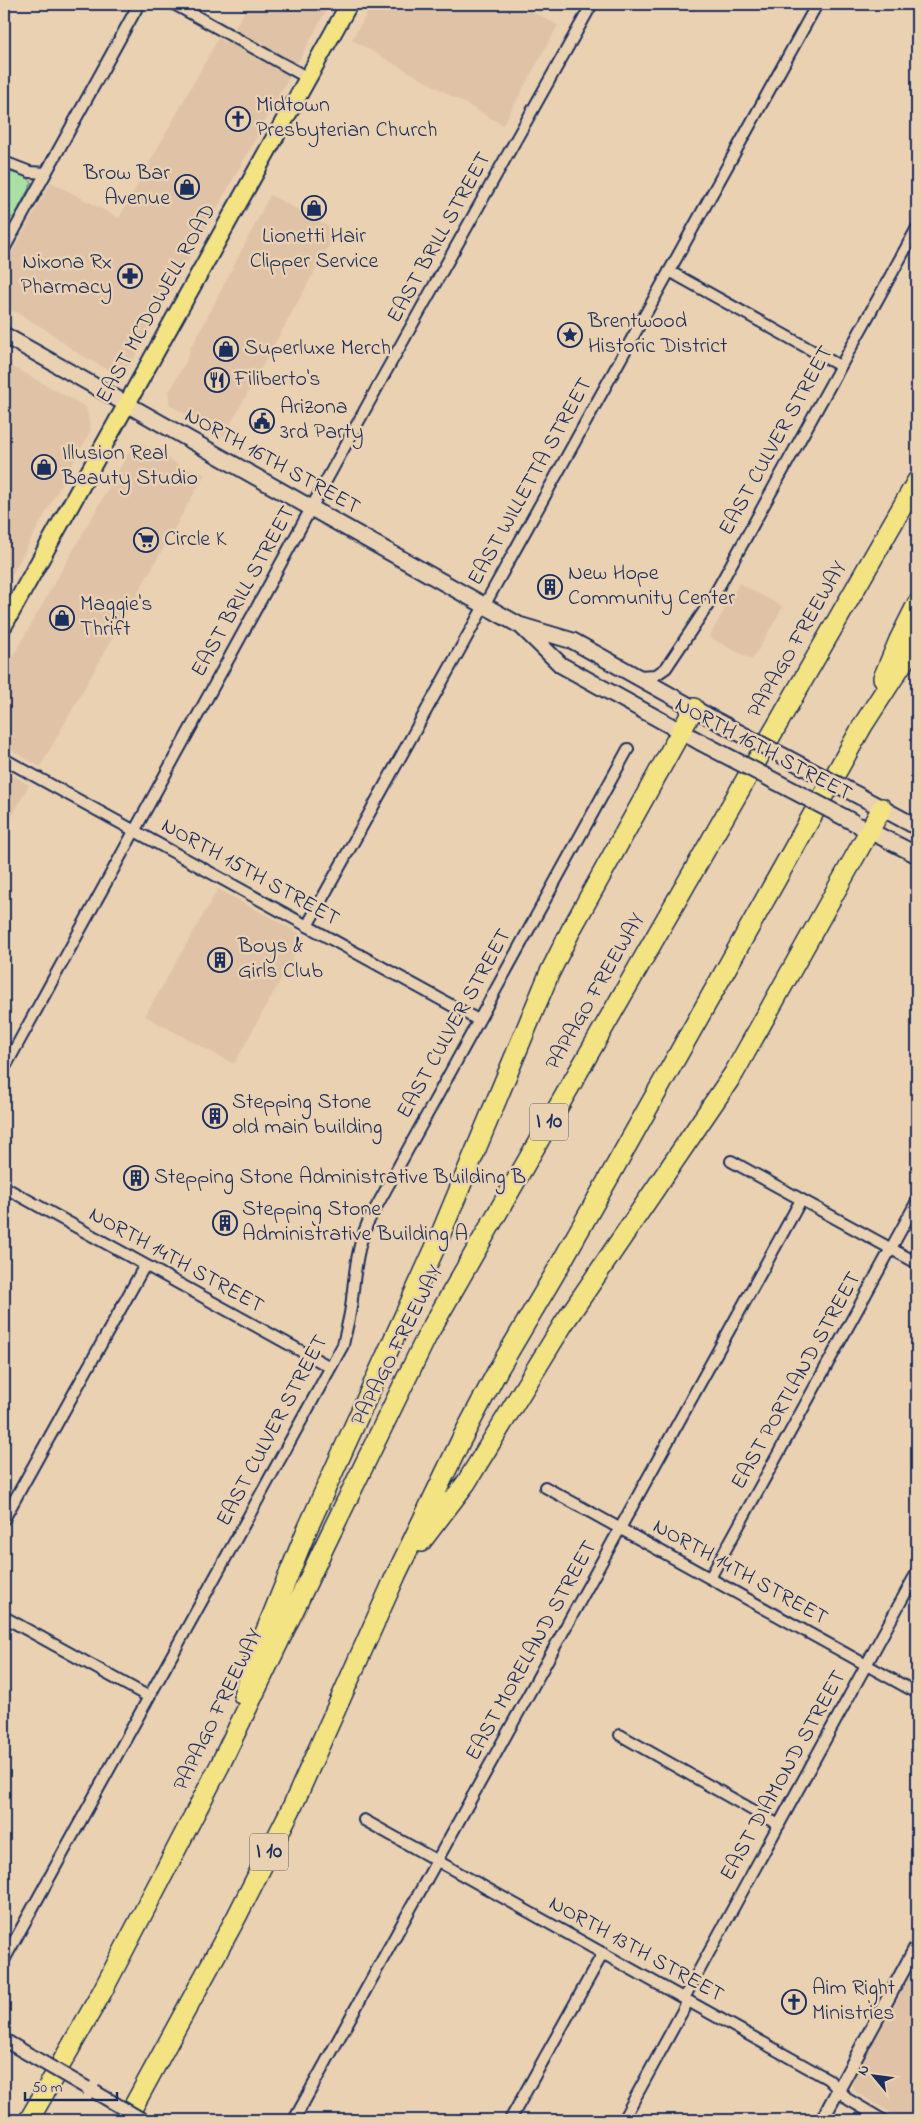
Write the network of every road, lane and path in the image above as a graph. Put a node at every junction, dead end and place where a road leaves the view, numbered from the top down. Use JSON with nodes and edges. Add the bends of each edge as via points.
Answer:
{"nodes":[{"id":1,"x":139,"y":4,"type":"edge"},
{"id":2,"x":174,"y":4,"type":"edge"},
{"id":3,"x":349,"y":4,"type":"edge"},
{"id":4,"x":592,"y":4,"type":"edge"},
{"id":5,"x":817,"y":4,"type":"edge"},
{"id":6,"x":308,"y":78,"type":"junction"},
{"id":7,"x":4,"y":162,"type":"edge"},
{"id":8,"x":46,"y":173,"type":"junction"},
{"id":9,"x":917,"y":228,"type":"edge"},
{"id":10,"x":4,"y":249,"type":"edge"},
{"id":11,"x":669,"y":271,"type":"junction"},
{"id":12,"x":4,"y":335,"type":"edge"},
{"id":13,"x":840,"y":366,"type":"junction"},
{"id":14,"x":126,"y":404,"type":"junction"},
{"id":15,"x":915,"y":487,"type":"edge"},
{"id":16,"x":311,"y":509,"type":"junction"},
{"id":17,"x":917,"y":604,"type":"edge"},
{"id":18,"x":484,"y":606,"type":"junction"},
{"id":19,"x":4,"y":625,"type":"edge"},
{"id":20,"x":520,"y":625,"type":"junction"},
{"id":21,"x":917,"y":640,"type":"edge"},
{"id":22,"x":636,"y":676,"type":"junction"},
{"id":23,"x":694,"y":708,"type":"junction"},
{"id":24,"x":863,"y":725,"type":"junction"},
{"id":25,"x":680,"y":731,"type":"junction"},
{"id":26,"x":628,"y":749,"type":"dead end"},
{"id":27,"x":4,"y":759,"type":"edge"},
{"id":28,"x":882,"y":808,"type":"junction"},
{"id":29,"x":862,"y":827,"type":"junction"},
{"id":30,"x":917,"y":827,"type":"edge"},
{"id":31,"x":134,"y":831,"type":"junction"},
{"id":32,"x":917,"y":855,"type":"edge"},
{"id":33,"x":307,"y":926,"type":"junction"},
{"id":34,"x":478,"y":1020,"type":"junction"},
{"id":35,"x":4,"y":1069,"type":"edge"},
{"id":36,"x":731,"y":1161,"type":"dead end"},
{"id":37,"x":4,"y":1187,"type":"edge"},
{"id":38,"x":801,"y":1200,"type":"junction"},
{"id":39,"x":917,"y":1201,"type":"edge"},
{"id":40,"x":892,"y":1249,"type":"junction"},
{"id":41,"x":917,"y":1263,"type":"edge"},
{"id":42,"x":145,"y":1265,"type":"junction"},
{"id":43,"x":330,"y":1367,"type":"junction"},
{"id":44,"x":545,"y":1487,"type":"dead end"},
{"id":45,"x":4,"y":1519,"type":"edge"},
{"id":46,"x":621,"y":1529,"type":"junction"},
{"id":47,"x":917,"y":1572,"type":"edge"},
{"id":48,"x":396,"y":1575,"type":"junction"},
{"id":49,"x":710,"y":1578,"type":"junction"},
{"id":50,"x":4,"y":1617,"type":"edge"},
{"id":51,"x":867,"y":1664,"type":"junction"},
{"id":52,"x":917,"y":1693,"type":"edge"},
{"id":53,"x":149,"y":1697,"type":"junction"},
{"id":54,"x":620,"y":1736,"type":"dead end"},
{"id":55,"x":220,"y":1765,"type":"junction"},
{"id":56,"x":364,"y":1820,"type":"dead end"},
{"id":57,"x":779,"y":1825,"type":"junction"},
{"id":58,"x":438,"y":1861,"type":"junction"},
{"id":59,"x":917,"y":1945,"type":"edge"},
{"id":60,"x":603,"y":1953,"type":"junction"},
{"id":61,"x":4,"y":1960,"type":"edge"},
{"id":62,"x":686,"y":2000,"type":"junction"},
{"id":63,"x":4,"y":2040,"type":"edge"},
{"id":64,"x":839,"y":2089,"type":"junction"},
{"id":65,"x":29,"y":2120,"type":"edge"},
{"id":66,"x":126,"y":2120,"type":"edge"},
{"id":67,"x":143,"y":2120,"type":"edge"},
{"id":68,"x":294,"y":2120,"type":"edge"},
{"id":69,"x":510,"y":2120,"type":"edge"},
{"id":70,"x":623,"y":2120,"type":"edge"},
{"id":71,"x":822,"y":2120,"type":"edge"},
{"id":72,"x":883,"y":2120,"type":"edge"}],
"edges":[{"from":1,"to":8,"type":"street"},
{"from":2,"to":6,"type":"street"},
{"from":3,"to":6,"type":"main road","name":"EAST MCDOWELL ROAD"},
{"from":4,"to":16,"type":"street","name":"EAST BRILL STREET"},
{"from":5,"to":11,"type":"street","name":"EAST WILLETTA STREET"},
{"from":6,"to":14,"type":"main road","name":"EAST MCDOWELL ROAD"},
{"from":7,"to":8,"type":"street","via":[[30,172]]},
{"from":8,"to":10,"type":"street"},
{"from":9,"to":13,"type":"street","name":"EAST CULVER STREET"},
{"from":11,"to":13,"type":"street"},
{"from":11,"to":18,"type":"street","name":"EAST WILLETTA STREET"},
{"from":12,"to":14,"type":"main road","name":"NORTH 16TH STREET"},
{"from":13,"to":22,"type":"street","name":"EAST CULVER STREET","via":[[712,599],[671,661],[656,674]]},
{"from":14,"to":16,"type":"main road","name":"NORTH 16TH STREET"},
{"from":14,"to":19,"type":"main road","name":"EAST MCDOWELL ROAD"},
{"from":15,"to":55,"type":"highway","name":"PAPAGO FREEWAY","number":"I 10","via":[[428,1334]]},
{"from":16,"to":18,"type":"main road","name":"NORTH 16TH STREET"},
{"from":16,"to":31,"type":"street","name":"EAST BRILL STREET"},
{"from":17,"to":24,"type":"highway"},
{"from":18,"to":20,"type":"main road","name":"NORTH 16TH STREET"},
{"from":18,"to":33,"type":"street","name":"EAST WILLETTA STREET"},
{"from":20,"to":22,"type":"main road","name":"NORTH 16TH STREET","via":[[574,641]]},
{"from":20,"to":25,"type":"main road","name":"NORTH 16TH STREET","via":[[561,665]]},
{"from":21,"to":24,"type":"highway","number":"I 10"},
{"from":22,"to":23,"type":"main road","name":"NORTH 16TH STREET"},
{"from":23,"to":25,"type":"highway"},
{"from":23,"to":28,"type":"main road","name":"NORTH 16TH STREET","bridge":true},
{"from":24,"to":48,"type":"highway","number":"I 10","via":[[498,1370]]},
{"from":25,"to":29,"type":"main road","name":"NORTH 16TH STREET","bridge":true},
{"from":25,"to":55,"type":"highway","via":[[572,928],[539,998],[434,1250],[306,1532],[258,1650]]},
{"from":26,"to":34,"type":"street","name":"EAST CULVER STREET"},
{"from":27,"to":31,"type":"street","name":"NORTH 15TH STREET"},
{"from":28,"to":29,"type":"highway"},
{"from":28,"to":30,"type":"main road","name":"NORTH 16TH STREET"},
{"from":29,"to":32,"type":"main road","name":"NORTH 16TH STREET"},
{"from":29,"to":48,"type":"highway","via":[[752,1042],[715,1103],[564,1323],[466,1483]]},
{"from":31,"to":33,"type":"street","name":"NORTH 15TH STREET"},
{"from":31,"to":35,"type":"street","name":"EAST BRILL STREET"},
{"from":33,"to":34,"type":"street","name":"NORTH 15TH STREET"},
{"from":34,"to":43,"type":"street","name":"EAST CULVER STREET","via":[[364,1230],[355,1265],[343,1345]]},
{"from":36,"to":38,"type":"street"},
{"from":37,"to":42,"type":"street","name":"NORTH 14TH STREET"},
{"from":38,"to":40,"type":"street"},
{"from":38,"to":46,"type":"street","name":"EAST MORELAND STREET"},
{"from":39,"to":40,"type":"street","name":"EAST PORTLAND STREET"},
{"from":40,"to":41,"type":"street"},
{"from":40,"to":49,"type":"street","name":"EAST PORTLAND STREET"},
{"from":42,"to":43,"type":"street","name":"NORTH 14TH STREET"},
{"from":42,"to":45,"type":"street"},
{"from":43,"to":53,"type":"street","name":"EAST CULVER STREET"},
{"from":44,"to":46,"type":"street","name":"NORTH 14TH STREET"},
{"from":46,"to":49,"type":"street","name":"NORTH 14TH STREET"},
{"from":46,"to":58,"type":"street","name":"EAST MORELAND STREET"},
{"from":47,"to":51,"type":"street","name":"EAST DIAMOND STREET"},
{"from":48,"to":66,"type":"highway","number":"I 10","via":[[293,1805]]},
{"from":49,"to":51,"type":"street","name":"NORTH 14TH STREET"},
{"from":50,"to":53,"type":"street"},
{"from":51,"to":52,"type":"street","name":"NORTH 14TH STREET"},
{"from":51,"to":57,"type":"street","name":"EAST DIAMOND STREET"},
{"from":53,"to":61,"type":"street","name":"EAST CULVER STREET"},
{"from":54,"to":57,"type":"street"},
{"from":55,"to":65,"type":"highway","name":"PAPAGO FREEWAY","number":"I 10","via":[[102,1992]]},
{"from":56,"to":58,"type":"street","name":"NORTH 13TH STREET"},
{"from":57,"to":62,"type":"street","name":"EAST DIAMOND STREET"},
{"from":58,"to":60,"type":"street","name":"NORTH 13TH STREET"},
{"from":58,"to":68,"type":"street","name":"EAST MORELAND STREET"},
{"from":59,"to":64,"type":"street"},
{"from":60,"to":62,"type":"street","name":"NORTH 13TH STREET"},
{"from":60,"to":69,"type":"street"},
{"from":62,"to":64,"type":"street","name":"NORTH 13TH STREET","via":[[828,2079]]},
{"from":62,"to":70,"type":"street","name":"EAST DIAMOND STREET"},
{"from":63,"to":67,"type":"street","bridge":true},
{"from":64,"to":71,"type":"street"},
{"from":64,"to":72,"type":"street","name":"NORTH 13TH STREET","via":[[848,2100]]}]}
